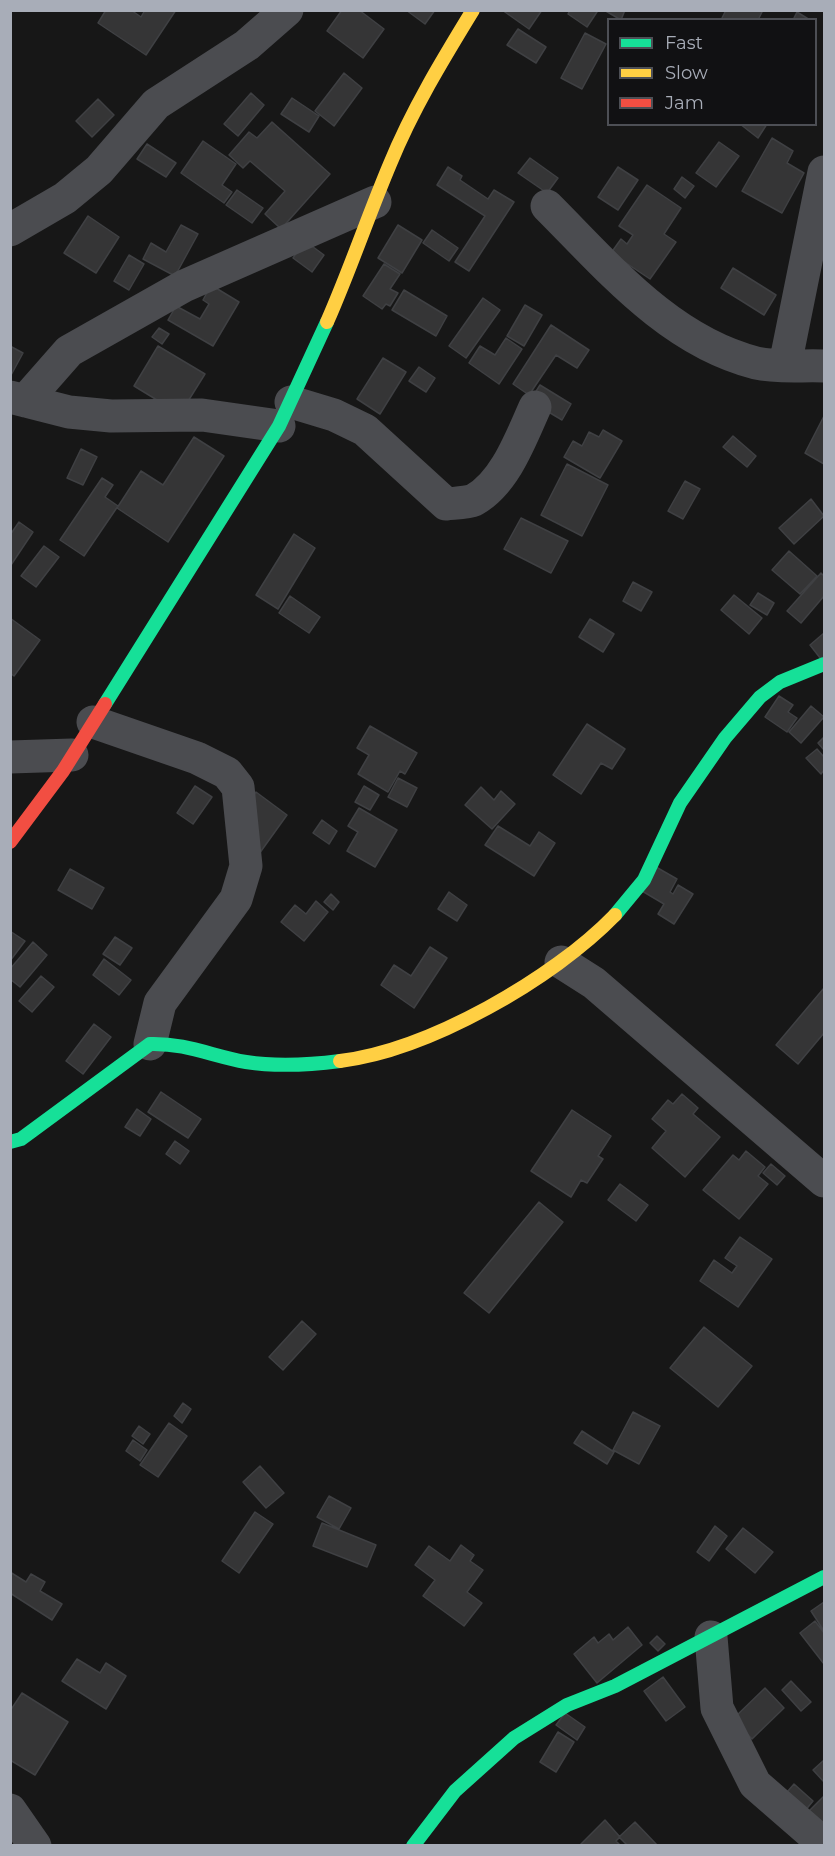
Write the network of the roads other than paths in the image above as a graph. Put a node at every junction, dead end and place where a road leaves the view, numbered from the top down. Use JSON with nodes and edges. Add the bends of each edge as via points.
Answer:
{"nodes":[{"id":1,"x":287,"y":10,"type":"edge"},
{"id":2,"x":473,"y":10,"type":"edge"},
{"id":3,"x":825,"y":172,"type":"edge"},
{"id":4,"x":375,"y":202,"type":"junction"},
{"id":5,"x":548,"y":206,"type":"dead end"},
{"id":6,"x":10,"y":230,"type":"edge"},
{"id":7,"x":784,"y":364,"type":"junction"},
{"id":8,"x":825,"y":366,"type":"edge"},
{"id":9,"x":18,"y":399,"type":"edge"},
{"id":10,"x":535,"y":407,"type":"dead end"},
{"id":11,"x":285,"y":414,"type":"junction"},
{"id":12,"x":825,"y":664,"type":"edge"},
{"id":13,"x":93,"y":722,"type":"junction"},
{"id":14,"x":72,"y":755,"type":"junction"},
{"id":15,"x":10,"y":757,"type":"edge"},
{"id":16,"x":10,"y":842,"type":"edge"},
{"id":17,"x":561,"y":962,"type":"junction"},
{"id":18,"x":150,"y":1044,"type":"junction"},
{"id":19,"x":10,"y":1142,"type":"edge"},
{"id":20,"x":825,"y":1181,"type":"edge"},
{"id":21,"x":825,"y":1578,"type":"edge"},
{"id":22,"x":711,"y":1636,"type":"junction"},
{"id":23,"x":10,"y":1810,"type":"edge"},
{"id":24,"x":825,"y":1844,"type":"edge"},
{"id":25,"x":35,"y":1845,"type":"edge"},
{"id":26,"x":413,"y":1845,"type":"edge"}],
"edges":[{"from":1,"to":6,"type":"street","via":[[247,45],[156,104],[99,170],[66,198]]},
{"from":2,"to":4,"type":"street","via":[[438,67]]},
{"from":3,"to":7,"type":"street"},
{"from":4,"to":9,"type":"street","via":[[184,286],[69,351]]},
{"from":4,"to":11,"type":"street","via":[[347,277]]},
{"from":5,"to":7,"type":"street","via":[[595,258],[669,321],[710,346],[758,364]]},
{"from":7,"to":8,"type":"street"},
{"from":9,"to":11,"type":"street","via":[[69,412],[111,416]]},
{"from":10,"to":11,"type":"street","via":[[517,446],[491,487],[472,501],[446,504],[365,430],[334,415]]},
{"from":11,"to":13,"type":"street"},
{"from":12,"to":17,"type":"street","via":[[780,682],[760,697],[725,738],[680,803],[644,880],[613,917]]},
{"from":13,"to":14,"type":"street"},
{"from":13,"to":18,"type":"street","via":[[197,758],[227,773],[238,788],[246,866],[236,900],[160,1003]]},
{"from":14,"to":15,"type":"street"},
{"from":14,"to":16,"type":"street"},
{"from":17,"to":18,"type":"street","via":[[486,1008],[417,1040],[364,1058],[301,1066],[247,1062],[175,1043]]},
{"from":17,"to":20,"type":"street","via":[[594,983]]},
{"from":18,"to":19,"type":"street","via":[[80,1098],[21,1139]]},
{"from":21,"to":22,"type":"street"},
{"from":22,"to":24,"type":"street","via":[[717,1708],[755,1784]]},
{"from":22,"to":26,"type":"street","via":[[615,1686],[567,1705],[514,1738],[455,1791]]},
{"from":23,"to":25,"type":"street"}]}
